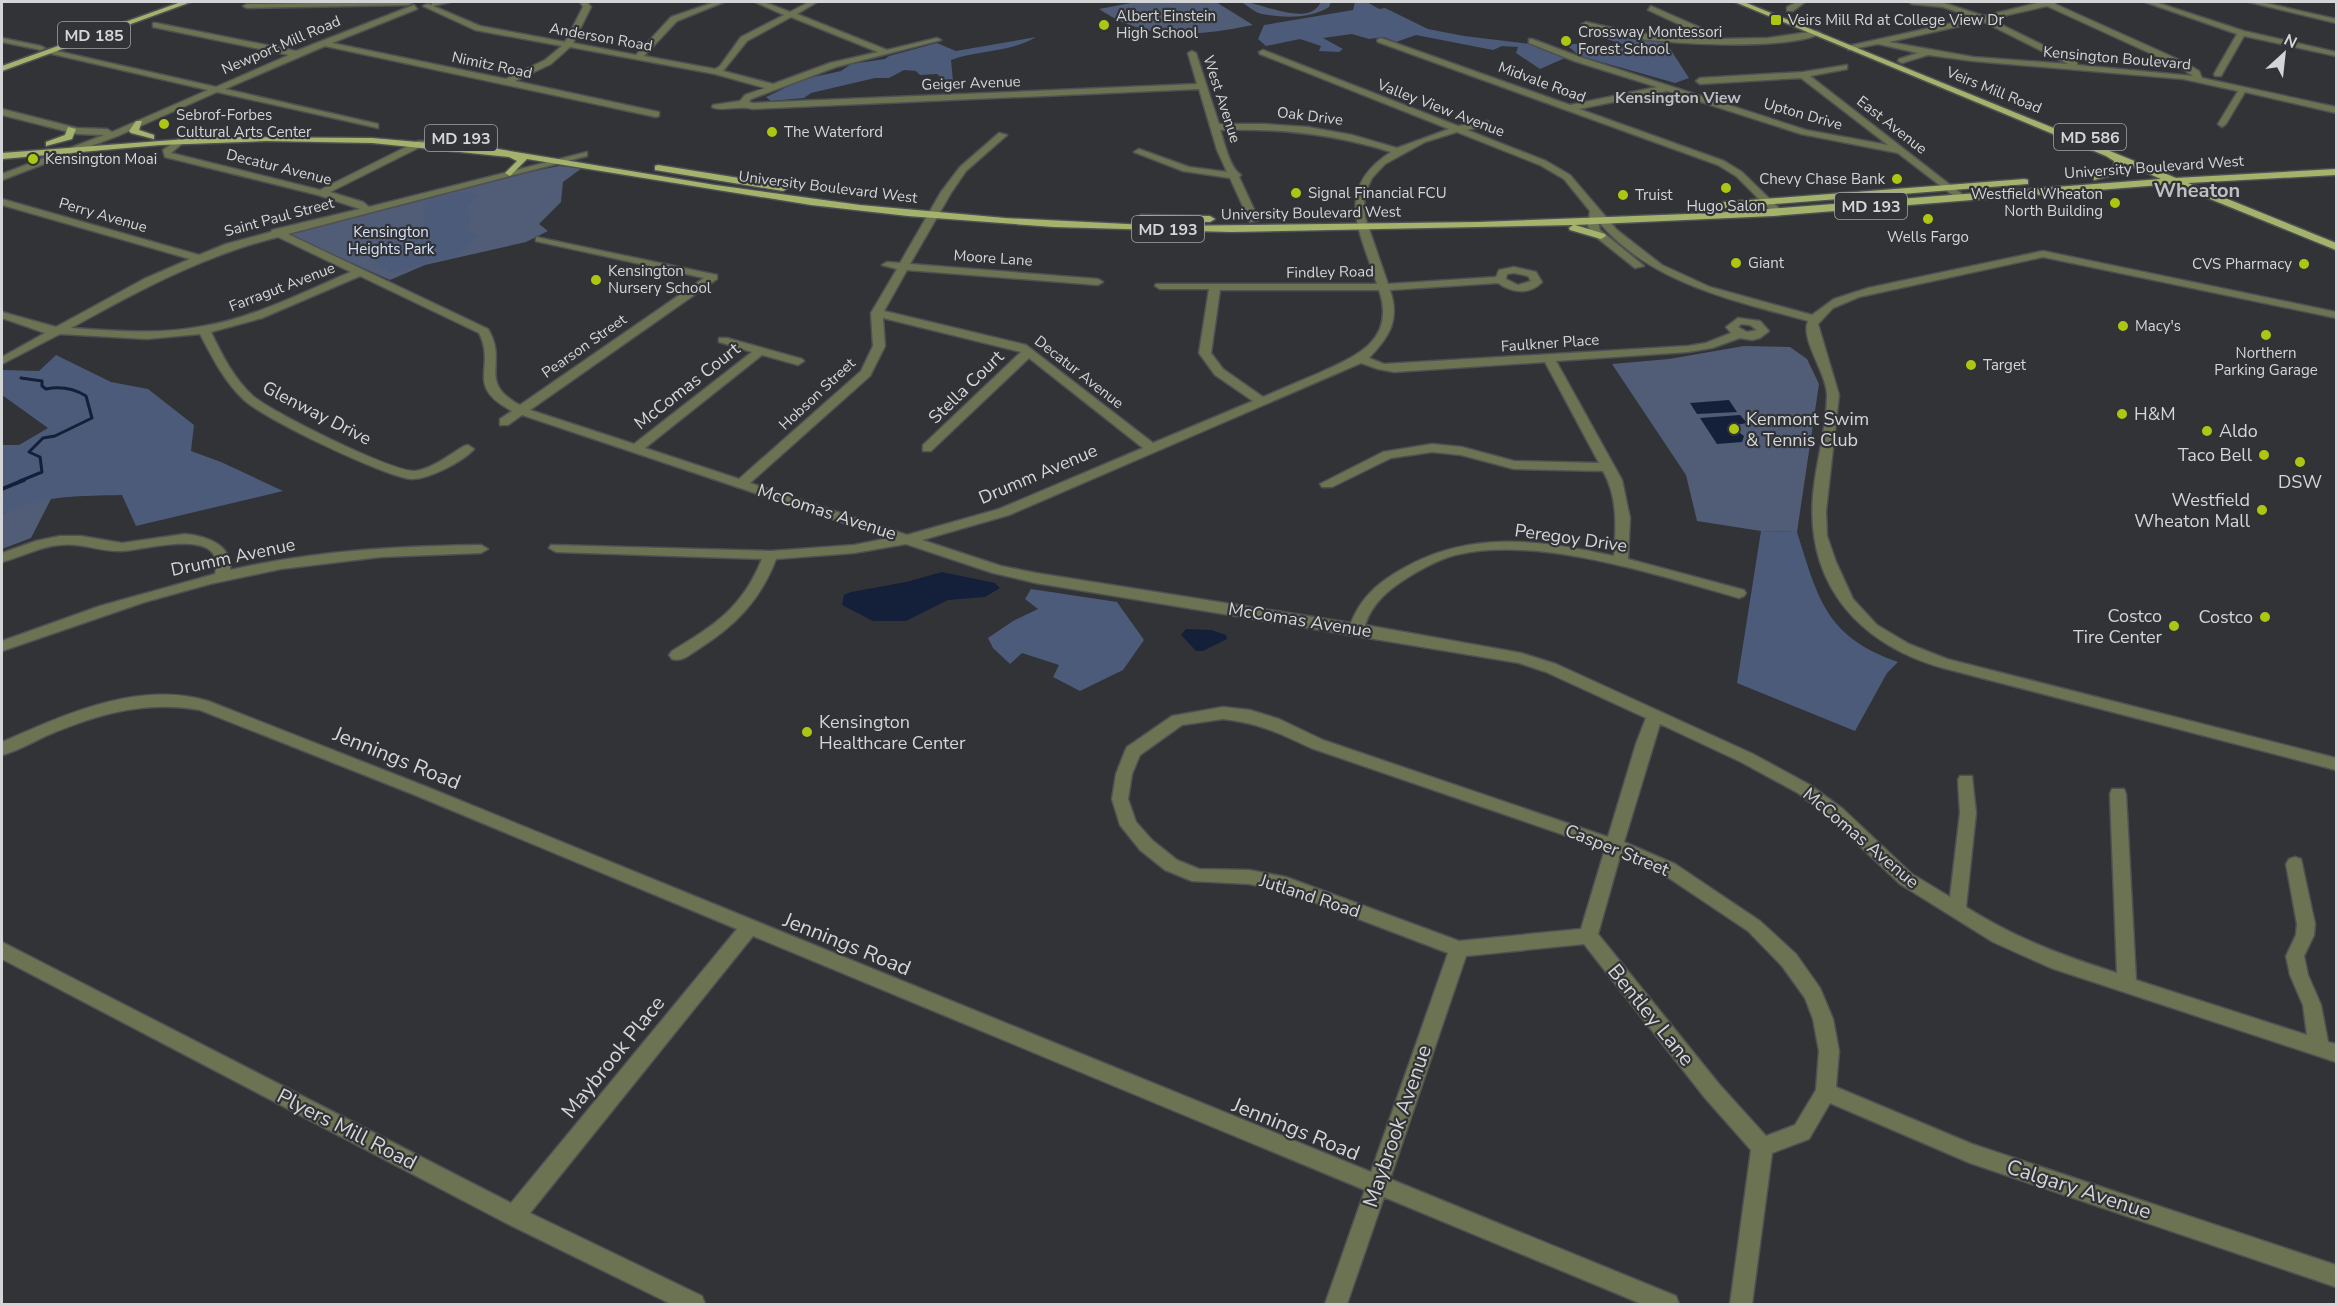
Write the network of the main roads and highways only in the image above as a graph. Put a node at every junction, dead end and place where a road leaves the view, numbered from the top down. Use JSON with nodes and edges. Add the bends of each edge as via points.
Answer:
{"nodes":[{"id":1,"x":170,"y":2,"type":"edge"},
{"id":2,"x":187,"y":2,"type":"edge"},
{"id":3,"x":1739,"y":2,"type":"edge"},
{"id":4,"x":1757,"y":2,"type":"edge"},
{"id":5,"x":1790,"y":9,"type":"road end"},
{"id":6,"x":1810,"y":23,"type":"junction"},
{"id":7,"x":2,"y":62,"type":"edge"},
{"id":8,"x":2,"y":69,"type":"edge"},
{"id":9,"x":139,"y":123,"type":"road end"},
{"id":10,"x":71,"y":129,"type":"road end"},
{"id":11,"x":151,"y":136,"type":"junction"},
{"id":12,"x":49,"y":144,"type":"junction"},
{"id":13,"x":2,"y":149,"type":"edge"},
{"id":14,"x":2104,"y":151,"type":"junction"},
{"id":15,"x":505,"y":152,"type":"junction"},
{"id":16,"x":2,"y":156,"type":"edge"},
{"id":17,"x":2337,"y":163,"type":"edge"},
{"id":18,"x":2156,"y":172,"type":"junction"},
{"id":19,"x":2337,"y":172,"type":"edge"},
{"id":20,"x":510,"y":173,"type":"road end"},
{"id":21,"x":2175,"y":176,"type":"junction"},
{"id":22,"x":2097,"y":178,"type":"junction"},
{"id":23,"x":2194,"y":179,"type":"junction"},
{"id":24,"x":937,"y":209,"type":"junction"},
{"id":25,"x":1597,"y":218,"type":"junction"},
{"id":26,"x":1633,"y":220,"type":"junction"},
{"id":27,"x":1363,"y":222,"type":"junction"},
{"id":28,"x":1466,"y":226,"type":"junction"},
{"id":29,"x":1614,"y":232,"type":"road end"},
{"id":30,"x":1601,"y":236,"type":"road end"},
{"id":31,"x":2335,"y":243,"type":"edge"}],
"edges":[{"from":1,"to":7,"type":"main road","number":"MD 185"},
{"from":2,"to":8,"type":"main road","number":"MD 185"},
{"from":3,"to":14,"type":"main road","name":"Veirs Mill Road","number":"MD 586"},
{"from":4,"to":6,"type":"main road","name":"Veirs Mill Road","number":"MD 586"},
{"from":5,"to":6,"type":"main road"},
{"from":6,"to":21,"type":"main road","name":"Veirs Mill Road","number":"MD 586"},
{"from":9,"to":11,"type":"main road","via":[[134,131]]},
{"from":10,"to":12,"type":"main road","via":[[69,137]]},
{"from":11,"to":12,"type":"main road","name":"University Boulevard West","number":"MD 193"},
{"from":11,"to":24,"type":"main road","name":"University Boulevard West","number":"MD 193","via":[[284,131],[433,135],[584,154]]},
{"from":12,"to":13,"type":"main road","name":"University Boulevard West","number":"MD 193"},
{"from":14,"to":18,"type":"main road","name":"Veirs Mill Road","number":"MD 586"},
{"from":14,"to":22,"type":"main road","via":[[2118,160],[2120,166],[2118,171]]},
{"from":15,"to":16,"type":"main road","name":"University Boulevard West","number":"MD 193","via":[[421,143],[317,139],[179,142]]},
{"from":15,"to":20,"type":"main road","via":[[523,160]]},
{"from":15,"to":24,"type":"main road","name":"University Boulevard West","number":"MD 193","via":[[753,194]]},
{"from":17,"to":21,"type":"main road","name":"University Boulevard West","number":"MD 193"},
{"from":18,"to":21,"type":"main road","name":"Veirs Mill Road","number":"MD 586"},
{"from":18,"to":22,"type":"main road","name":"University Boulevard West","number":"MD 193"},
{"from":19,"to":23,"type":"main road","name":"University Boulevard West","number":"MD 193"},
{"from":21,"to":23,"type":"main road","name":"University Boulevard West","number":"MD 193"},
{"from":21,"to":26,"type":"main road","name":"University Boulevard West","number":"MD 193","via":[[1779,213]]},
{"from":21,"to":31,"type":"main road","name":"Veirs Mill Road","number":"MD 586"},
{"from":22,"to":25,"type":"main road","name":"University Boulevard West","number":"MD 193"},
{"from":23,"to":31,"type":"main road","name":"Veirs Mill Road","number":"MD 586"},
{"from":24,"to":27,"type":"main road","name":"University Boulevard West","number":"MD 193"},
{"from":24,"to":27,"type":"main road","name":"University Boulevard West","number":"MD 193","via":[[1139,228]]},
{"from":25,"to":26,"type":"main road","name":"University Boulevard West","number":"MD 193"},
{"from":25,"to":27,"type":"main road","name":"University Boulevard West","number":"MD 193"},
{"from":25,"to":28,"type":"main road","name":"University Boulevard West","number":"MD 193"},
{"from":26,"to":29,"type":"main road"},
{"from":27,"to":28,"type":"main road","name":"University Boulevard West","number":"MD 193"},
{"from":28,"to":30,"type":"main road","via":[[1504,231],[1572,228]]}]}
